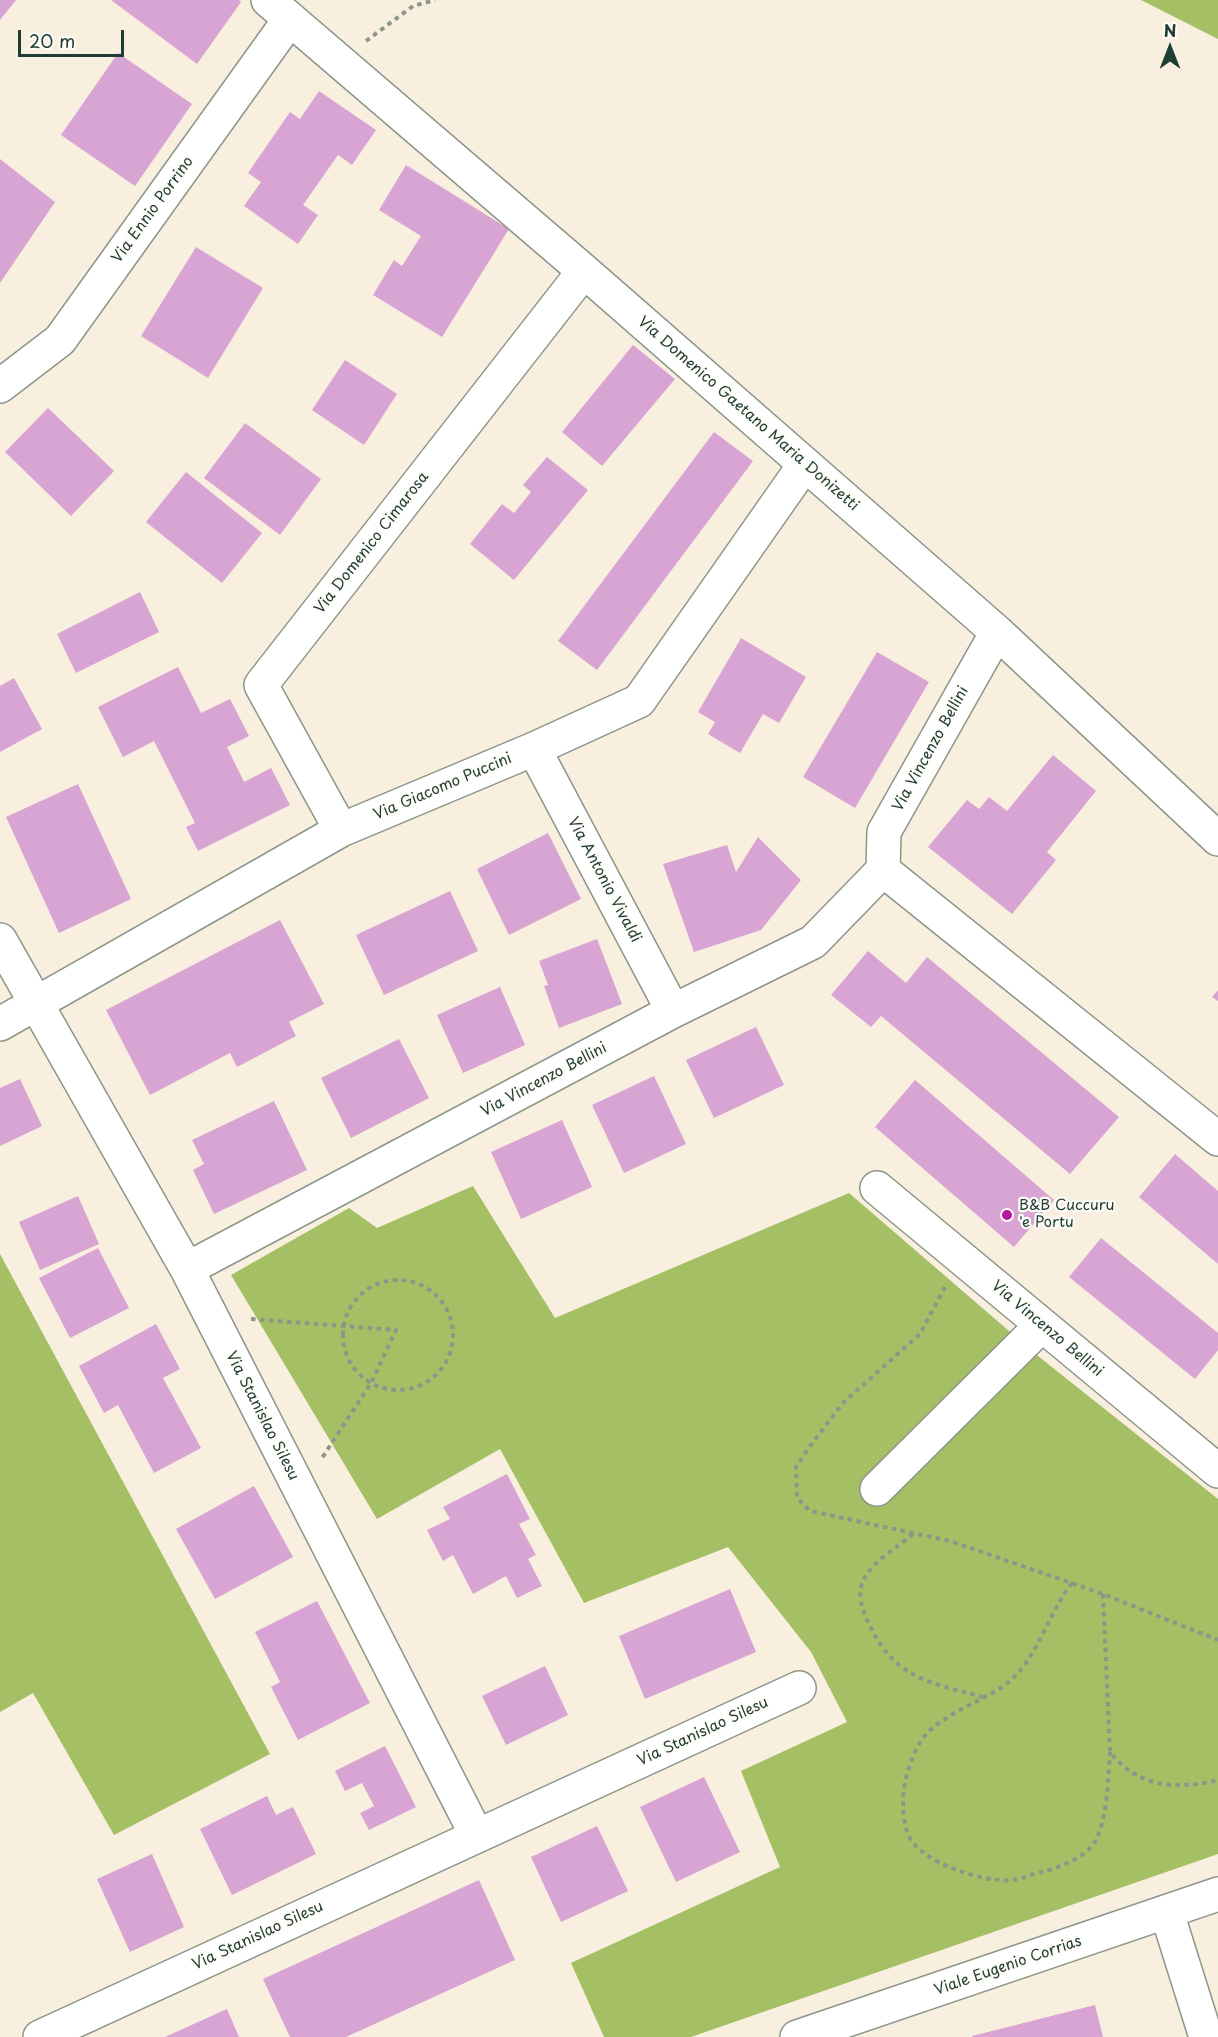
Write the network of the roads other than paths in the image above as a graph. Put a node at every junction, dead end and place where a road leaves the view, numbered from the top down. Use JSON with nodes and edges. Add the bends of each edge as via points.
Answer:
{"nodes":[{"id":1,"x":279,"y":9,"type":"edge"},
{"id":2,"x":584,"y":271,"type":"junction"},
{"id":3,"x":0,"y":386,"type":"edge"},
{"id":4,"x":805,"y":464,"type":"junction"},
{"id":5,"x":997,"y":632,"type":"junction"},
{"id":6,"x":534,"y":749,"type":"junction"},
{"id":7,"x":340,"y":830,"type":"junction"},
{"id":8,"x":1218,"y":839,"type":"edge"},
{"id":9,"x":883,"y":870,"type":"junction"},
{"id":10,"x":0,"y":939,"type":"edge"},
{"id":11,"x":36,"y":1003,"type":"junction"},
{"id":12,"x":673,"y":1011,"type":"junction"},
{"id":13,"x":0,"y":1024,"type":"edge"},
{"id":14,"x":1218,"y":1139,"type":"edge"},
{"id":15,"x":876,"y":1188,"type":"dead end"},
{"id":16,"x":187,"y":1269,"type":"junction"},
{"id":17,"x":1042,"y":1325,"type":"junction"},
{"id":18,"x":1218,"y":1471,"type":"edge"},
{"id":19,"x":876,"y":1489,"type":"dead end"},
{"id":20,"x":799,"y":1688,"type":"dead end"},
{"id":21,"x":477,"y":1836,"type":"junction"},
{"id":22,"x":1218,"y":1894,"type":"edge"},
{"id":23,"x":1167,"y":1912,"type":"junction"},
{"id":24,"x":40,"y":2037,"type":"edge"},
{"id":25,"x":797,"y":2037,"type":"edge"},
{"id":26,"x":1206,"y":2037,"type":"edge"}],
"edges":[{"from":1,"to":2,"type":"street","name":"Via Domenico Gaetano Maria Donizetti"},
{"from":1,"to":3,"type":"street","name":"Via Ennio Porrino","via":[[60,340]]},
{"from":2,"to":4,"type":"street","name":"Via Domenico Gaetano Maria Donizetti"},
{"from":2,"to":7,"type":"street","name":"Via Domenico Cimarosa","via":[[261,685]]},
{"from":4,"to":5,"type":"street","name":"Via Domenico Gaetano Maria Donizetti"},
{"from":4,"to":6,"type":"street","name":"Via Giacomo Puccini","via":[[639,701]]},
{"from":5,"to":8,"type":"street","name":"Via Domenico Gaetano Maria Donizetti"},
{"from":5,"to":9,"type":"street","name":"Via Vincenzo Bellini","via":[[884,832]]},
{"from":6,"to":7,"type":"street","name":"Via Giacomo Puccini"},
{"from":6,"to":12,"type":"street","name":"Via Antonio Vivaldi"},
{"from":7,"to":11,"type":"street","name":"Via Giacomo Puccini"},
{"from":9,"to":12,"type":"street","name":"Via Vincenzo Bellini","via":[[813,942]]},
{"from":9,"to":14,"type":"street"},
{"from":10,"to":11,"type":"street","name":"Via Stanislao Silesu"},
{"from":11,"to":13,"type":"street","name":"Via Giacomo Puccini"},
{"from":11,"to":16,"type":"street","name":"Via Stanislao Silesu"},
{"from":12,"to":16,"type":"street","name":"Via Vincenzo Bellini"},
{"from":15,"to":17,"type":"street","name":"Via Vincenzo Bellini"},
{"from":16,"to":21,"type":"street","name":"Via Stanislao Silesu"},
{"from":17,"to":18,"type":"street","name":"Via Vincenzo Bellini"},
{"from":17,"to":19,"type":"street"},
{"from":20,"to":21,"type":"street","name":"Via Stanislao Silesu"},
{"from":21,"to":24,"type":"street","name":"Via Stanislao Silesu"},
{"from":22,"to":23,"type":"street","name":"Viale Eugenio Corrias"},
{"from":23,"to":25,"type":"street","name":"Viale Eugenio Corrias"},
{"from":23,"to":26,"type":"street"}]}
